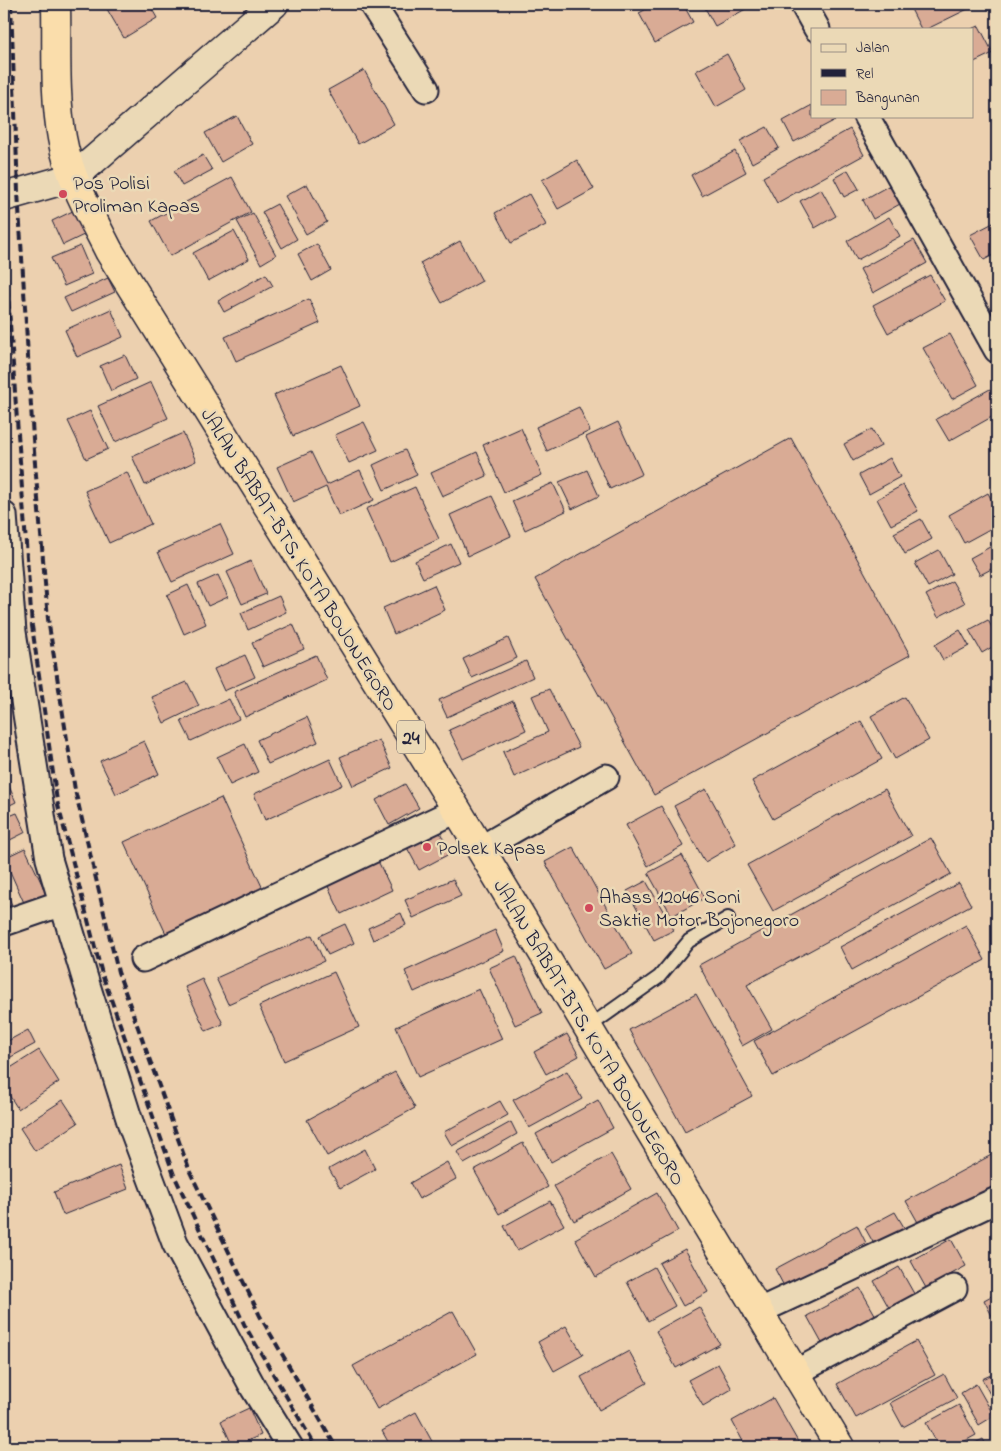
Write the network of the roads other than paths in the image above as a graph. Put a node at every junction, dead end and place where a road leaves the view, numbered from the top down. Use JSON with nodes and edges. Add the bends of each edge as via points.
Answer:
{"nodes":[{"id":1,"x":56,"y":4,"type":"edge"},
{"id":2,"x":274,"y":4,"type":"edge"},
{"id":3,"x":372,"y":4,"type":"edge"},
{"id":4,"x":803,"y":4,"type":"edge"},
{"id":5,"x":816,"y":28,"type":"edge"},
{"id":6,"x":426,"y":89,"type":"dead end"},
{"id":7,"x":867,"y":118,"type":"edge"},
{"id":8,"x":74,"y":177,"type":"junction"},
{"id":9,"x":4,"y":197,"type":"edge"},
{"id":10,"x":997,"y":350,"type":"edge"},
{"id":11,"x":4,"y":527,"type":"edge"},
{"id":12,"x":8,"y":634,"type":"edge"},
{"id":13,"x":606,"y":777,"type":"dead end"},
{"id":14,"x":457,"y":810,"type":"junction"},
{"id":15,"x":480,"y":849,"type":"junction"},
{"id":16,"x":62,"y":903,"type":"junction"},
{"id":17,"x":728,"y":918,"type":"dead end"},
{"id":18,"x":4,"y":923,"type":"edge"},
{"id":19,"x":143,"y":959,"type":"dead end"},
{"id":20,"x":586,"y":1028,"type":"junction"},
{"id":21,"x":997,"y":1200,"type":"edge"},
{"id":22,"x":954,"y":1288,"type":"dead end"},
{"id":23,"x":757,"y":1312,"type":"junction"},
{"id":24,"x":796,"y":1373,"type":"junction"},
{"id":25,"x":290,"y":1447,"type":"edge"},
{"id":26,"x":840,"y":1447,"type":"edge"}],
"edges":[{"from":1,"to":8,"type":"highway","name":"JALAN BABAT-BTS. KOTA BOJONEGORO","number":"24","via":[[62,138]]},
{"from":2,"to":8,"type":"main road"},
{"from":3,"to":6,"type":"street"},
{"from":4,"to":5,"type":"street"},
{"from":7,"to":10,"type":"street"},
{"from":8,"to":9,"type":"main road"},
{"from":8,"to":14,"type":"highway","name":"JALAN BABAT-BTS. KOTA BOJONEGORO","number":"24","via":[[109,251]]},
{"from":11,"to":12,"type":"street"},
{"from":12,"to":16,"type":"street","via":[[49,859]]},
{"from":13,"to":15,"type":"street"},
{"from":14,"to":15,"type":"highway","name":"JALAN BABAT-BTS. KOTA BOJONEGORO","number":"24"},
{"from":14,"to":19,"type":"street"},
{"from":15,"to":20,"type":"highway","name":"JALAN BABAT-BTS. KOTA BOJONEGORO","number":"24"},
{"from":16,"to":18,"type":"street"},
{"from":16,"to":25,"type":"street","via":[[132,1128],[176,1243],[254,1389]]},
{"from":17,"to":20,"type":"lane","via":[[688,942],[659,977]]},
{"from":20,"to":23,"type":"highway","name":"JALAN BABAT-BTS. KOTA BOJONEGORO","number":"24"},
{"from":21,"to":23,"type":"street"},
{"from":22,"to":24,"type":"street"},
{"from":23,"to":24,"type":"highway","name":"JALAN BABAT-BTS. KOTA BOJONEGORO","number":"24"},
{"from":24,"to":26,"type":"highway","name":"JALAN BABAT-BTS. KOTA BOJONEGORO","number":"24"}]}
